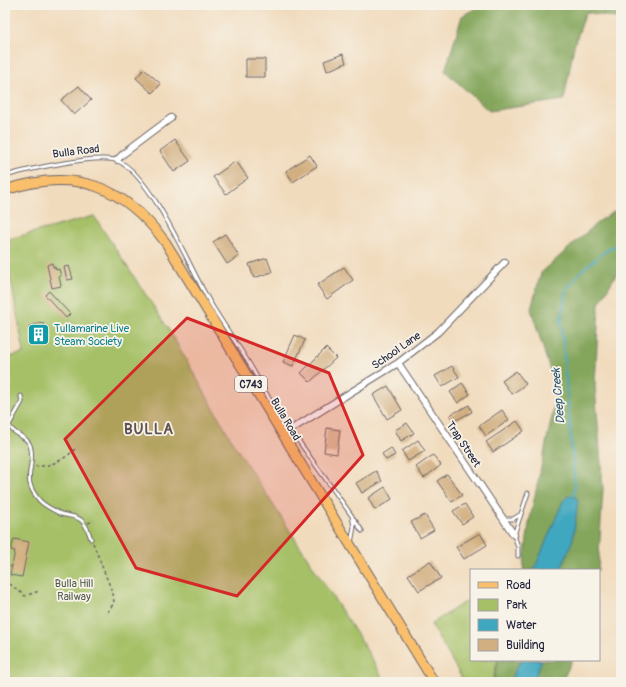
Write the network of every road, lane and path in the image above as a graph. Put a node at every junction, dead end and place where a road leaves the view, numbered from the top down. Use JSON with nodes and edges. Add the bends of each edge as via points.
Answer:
{"nodes":[{"id":1,"x":171,"y":118,"type":"dead end"},
{"id":2,"x":117,"y":160,"type":"junction"},
{"id":3,"x":5,"y":176,"type":"edge"},
{"id":4,"x":5,"y":190,"type":"edge"},
{"id":5,"x":505,"y":262,"type":"dead end"},
{"id":6,"x":398,"y":363,"type":"junction"},
{"id":7,"x":20,"y":396,"type":"dead end"},
{"id":8,"x":286,"y":431,"type":"junction"},
{"id":9,"x":75,"y":450,"type":"dead end"},
{"id":10,"x":30,"y":463,"type":"junction"},
{"id":11,"x":528,"y":493,"type":"dead end"},
{"id":12,"x":522,"y":512,"type":"junction"},
{"id":13,"x":352,"y":516,"type":"junction"},
{"id":14,"x":502,"y":518,"type":"junction"},
{"id":15,"x":362,"y":531,"type":"dead end"},
{"id":16,"x":514,"y":535,"type":"junction"},
{"id":17,"x":92,"y":539,"type":"joint"},
{"id":18,"x":352,"y":548,"type":"junction"},
{"id":19,"x":518,"y":556,"type":"dead end"},
{"id":20,"x":11,"y":566,"type":"dead end"},
{"id":21,"x":5,"y":570,"type":"edge"},
{"id":22,"x":5,"y":580,"type":"edge"},
{"id":23,"x":39,"y":591,"type":"dead end"},
{"id":24,"x":107,"y":613,"type":"dead end"},
{"id":25,"x":434,"y":682,"type":"edge"}],
"edges":[{"from":1,"to":2,"type":"street"},
{"from":2,"to":3,"type":"lane","name":"Bulla Road","via":[[97,159],[24,170]]},
{"from":2,"to":8,"type":"lane","name":"Bulla Road","via":[[138,178],[183,247],[208,299],[247,360]]},
{"from":4,"to":8,"type":"main road","name":"Bulla Road","number":"C743","via":[[43,181],[65,180],[84,183],[119,196],[134,207],[151,223],[166,243]]},
{"from":5,"to":6,"type":"street","name":"School Lane","via":[[438,332]]},
{"from":6,"to":8,"type":"street","name":"School Lane"},
{"from":6,"to":14,"type":"street","name":"Trap Street"},
{"from":7,"to":10,"type":"lane","via":[[22,402],[9,425],[12,430],[26,438],[30,445]]},
{"from":8,"to":13,"type":"lane"},
{"from":8,"to":18,"type":"main road","name":"Bulla Road","number":"C743"},
{"from":9,"to":10,"type":"path","via":[[46,465],[35,466]]},
{"from":10,"to":17,"type":"lane","via":[[28,474],[31,487],[41,501],[61,513],[82,521]]},
{"from":11,"to":12,"type":"lane"},
{"from":12,"to":14,"type":"lane","via":[[514,518]]},
{"from":12,"to":16,"type":"lane"},
{"from":13,"to":15,"type":"lane"},
{"from":13,"to":18,"type":"lane"},
{"from":14,"to":16,"type":"street","name":"Trap Street"},
{"from":16,"to":19,"type":"lane"},
{"from":17,"to":24,"type":"path","via":[[113,594],[114,603]]},
{"from":18,"to":25,"type":"main road","name":"Bulla Road","number":"C743"},
{"from":20,"to":21,"type":"path"},
{"from":22,"to":23,"type":"path","via":[[25,596]]}]}
